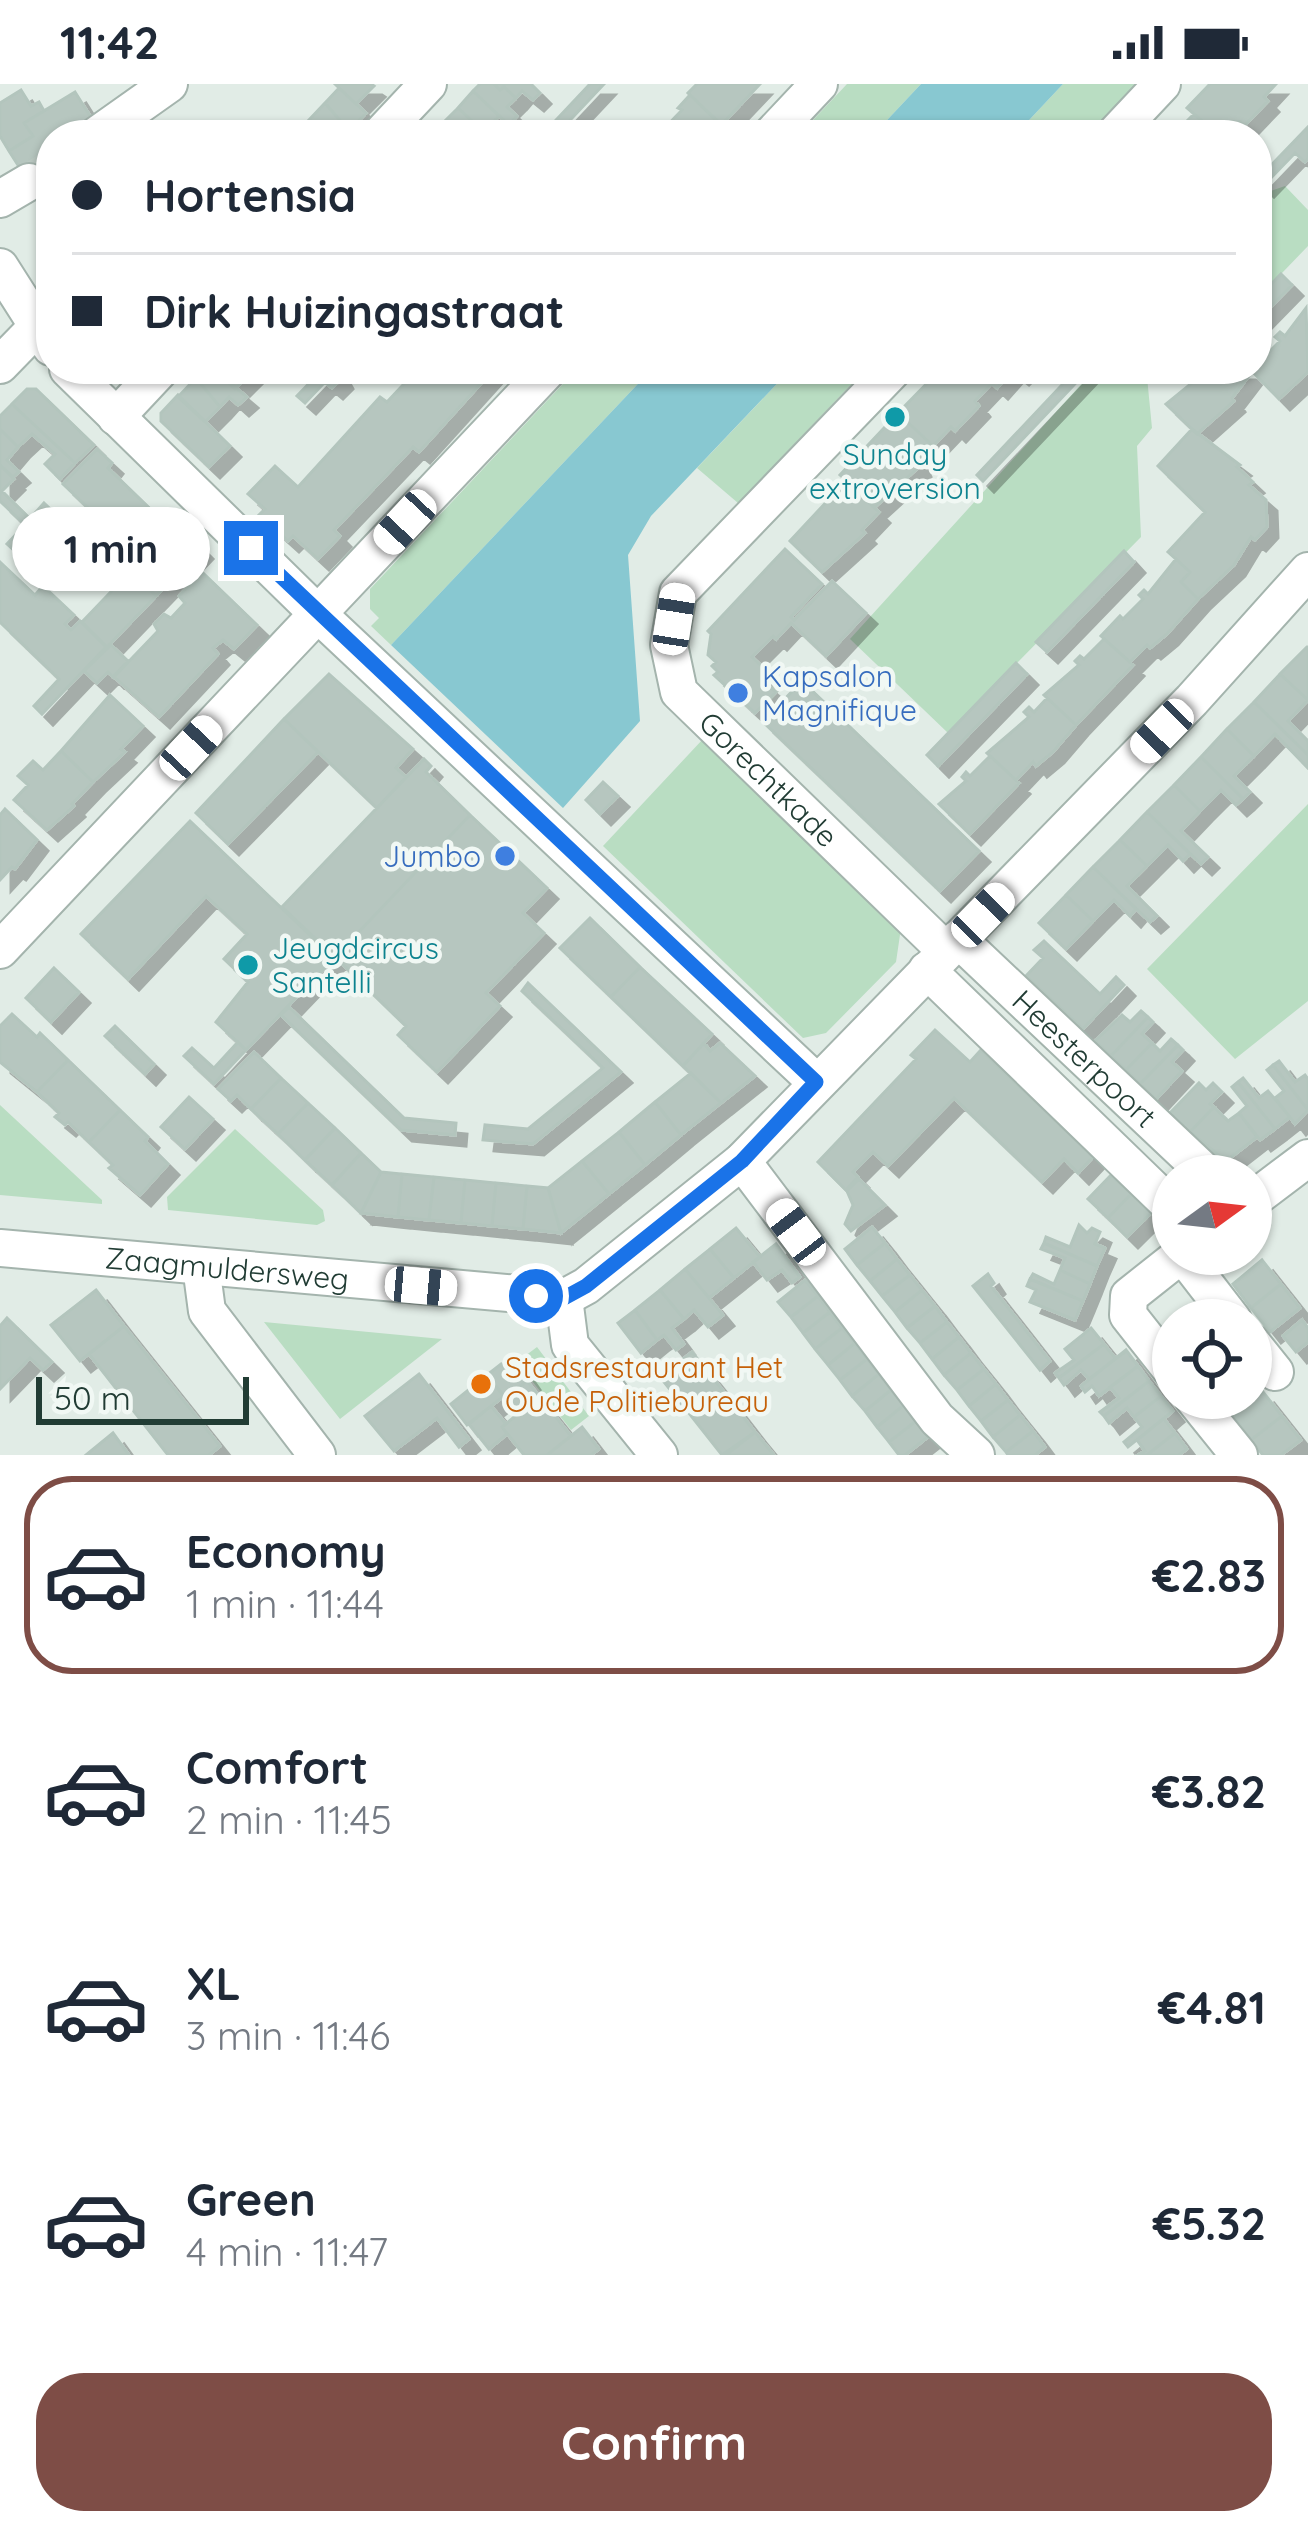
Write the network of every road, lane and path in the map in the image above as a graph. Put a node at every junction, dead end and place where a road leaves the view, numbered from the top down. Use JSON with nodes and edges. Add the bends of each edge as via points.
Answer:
{"nodes":[{"id":1,"x":169,"y":84,"type":"edge"},
{"id":2,"x":428,"y":84,"type":"edge"},
{"id":3,"x":819,"y":84,"type":"edge"},
{"id":4,"x":1162,"y":84,"type":"edge"},
{"id":5,"x":118,"y":120,"type":"edge"},
{"id":6,"x":394,"y":120,"type":"edge"},
{"id":7,"x":785,"y":120,"type":"edge"},
{"id":8,"x":1128,"y":120,"type":"edge"},
{"id":9,"x":0,"y":267,"type":"edge"},
{"id":10,"x":36,"y":324,"type":"edge"},
{"id":11,"x":36,"y":342,"type":"edge"},
{"id":12,"x":0,"y":365,"type":"edge"},
{"id":13,"x":83,"y":384,"type":"edge"},
{"id":14,"x":147,"y":384,"type":"edge"},
{"id":15,"x":536,"y":384,"type":"edge"},
{"id":16,"x":880,"y":384,"type":"edge"},
{"id":17,"x":116,"y":417,"type":"junction"},
{"id":18,"x":1308,"y":571,"type":"edge"},
{"id":19,"x":318,"y":614,"type":"junction"},
{"id":20,"x":0,"y":950,"type":"edge"},
{"id":21,"x":944,"y":953,"type":"junction"},
{"id":22,"x":816,"y":1082,"type":"junction"},
{"id":23,"x":1184,"y":1155,"type":"edge"},
{"id":24,"x":1308,"y":1158,"type":"edge"},
{"id":25,"x":742,"y":1161,"type":"junction"},
{"id":26,"x":1152,"y":1185,"type":"edge"},
{"id":27,"x":1272,"y":1185,"type":"edge"},
{"id":28,"x":0,"y":1247,"type":"edge"},
{"id":29,"x":202,"y":1266,"type":"junction"},
{"id":30,"x":1156,"y":1275,"type":"edge"},
{"id":31,"x":1198,"y":1275,"type":"edge"},
{"id":32,"x":564,"y":1298,"type":"junction"},
{"id":33,"x":1217,"y":1299,"type":"edge"},
{"id":34,"x":1152,"y":1345,"type":"edge"},
{"id":35,"x":1272,"y":1369,"type":"edge"},
{"id":36,"x":1274,"y":1372,"type":"dead end"},
{"id":37,"x":1210,"y":1419,"type":"edge"},
{"id":38,"x":317,"y":1455,"type":"edge"},
{"id":39,"x":659,"y":1455,"type":"edge"},
{"id":40,"x":976,"y":1455,"type":"edge"},
{"id":41,"x":1239,"y":1455,"type":"edge"}],
"edges":[{"from":1,"to":5,"type":"street"},
{"from":2,"to":6,"type":"street"},
{"from":3,"to":7,"type":"street"},
{"from":4,"to":8,"type":"street"},
{"from":9,"to":10,"type":"street"},
{"from":11,"to":12,"type":"street"},
{"from":13,"to":17,"type":"street"},
{"from":14,"to":17,"type":"street"},
{"from":15,"to":19,"type":"street"},
{"from":16,"to":21,"type":"street","name":"Gorechtkade","via":[[678,593],[669,645],[679,692]]},
{"from":17,"to":19,"type":"street"},
{"from":18,"to":21,"type":"street"},
{"from":19,"to":20,"type":"street"},
{"from":19,"to":22,"type":"street"},
{"from":21,"to":22,"type":"street"},
{"from":21,"to":23,"type":"street","name":"Heesterpoort"},
{"from":21,"to":26,"type":"street","name":"Heesterpoort"},
{"from":22,"to":25,"type":"street"},
{"from":24,"to":27,"type":"street"},
{"from":25,"to":32,"type":"street"},
{"from":25,"to":40,"type":"street","via":[[937,1419]]},
{"from":28,"to":29,"type":"street","name":"Zaagmuldersweg"},
{"from":29,"to":32,"type":"street","name":"Zaagmuldersweg"},
{"from":29,"to":38,"type":"street","via":[[207,1311]]},
{"from":30,"to":34,"type":"street","via":[[1129,1296],[1128,1315]]},
{"from":31,"to":33,"type":"street"},
{"from":32,"to":39,"type":"street","via":[[570,1345]]},
{"from":35,"to":36,"type":"street"},
{"from":37,"to":41,"type":"street"}]}
